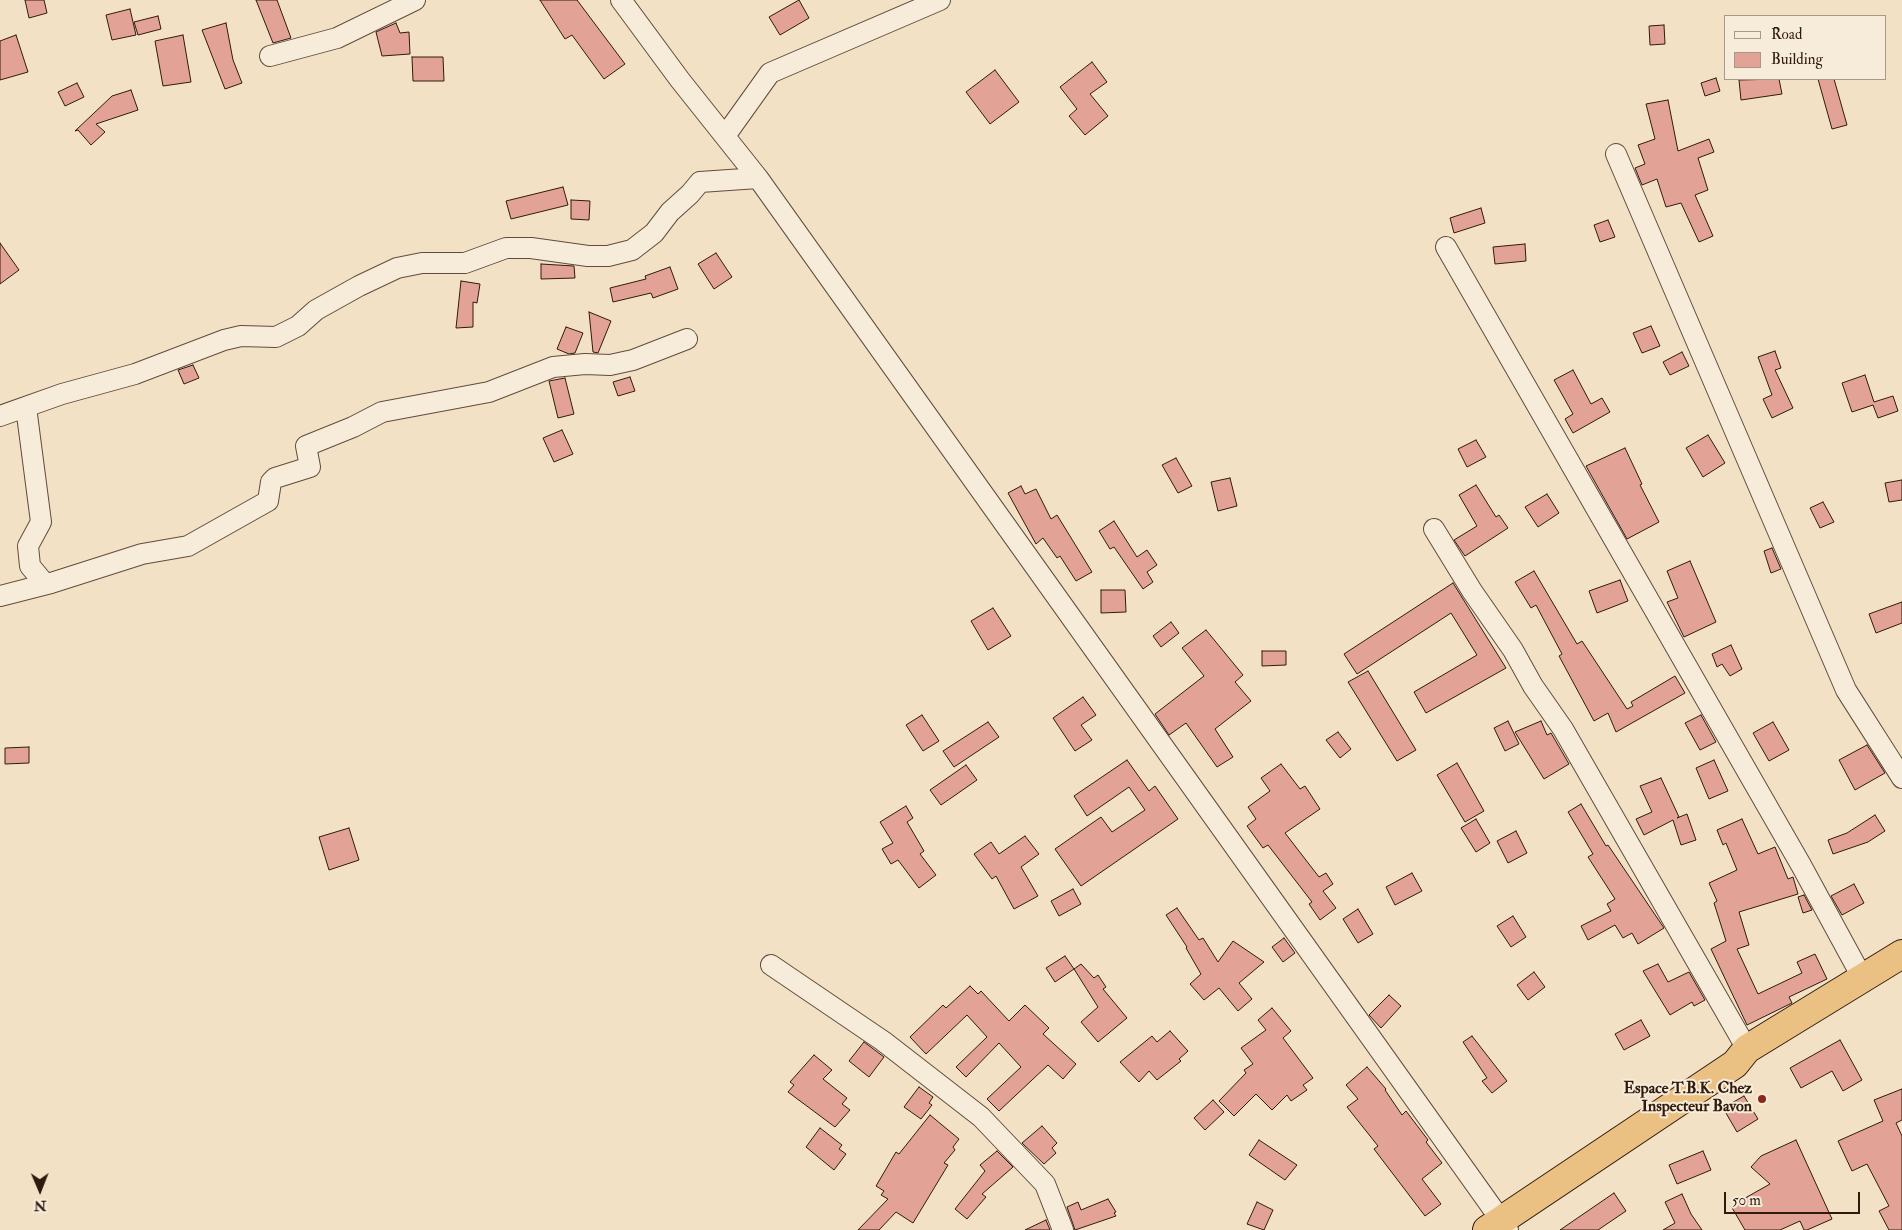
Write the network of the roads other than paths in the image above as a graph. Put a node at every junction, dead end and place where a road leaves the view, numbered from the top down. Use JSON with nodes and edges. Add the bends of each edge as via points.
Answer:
{"nodes":[{"id":1,"x":415,"y":0,"type":"edge"},
{"id":2,"x":621,"y":0,"type":"edge"},
{"id":3,"x":908,"y":0,"type":"edge"},
{"id":4,"x":940,"y":0,"type":"edge"},
{"id":5,"x":893,"y":19,"type":"junction"},
{"id":6,"x":270,"y":56,"type":"dead end"},
{"id":7,"x":724,"y":136,"type":"junction"},
{"id":8,"x":1616,"y":154,"type":"dead end"},
{"id":9,"x":758,"y":178,"type":"junction"},
{"id":10,"x":1446,"y":247,"type":"dead end"},
{"id":11,"x":687,"y":340,"type":"dead end"},
{"id":12,"x":26,"y":407,"type":"junction"},
{"id":13,"x":0,"y":416,"type":"edge"},
{"id":14,"x":1434,"y":529,"type":"dead end"},
{"id":15,"x":45,"y":584,"type":"junction"},
{"id":16,"x":0,"y":596,"type":"edge"},
{"id":17,"x":1902,"y":778,"type":"edge"},
{"id":18,"x":1902,"y":954,"type":"edge"},
{"id":19,"x":771,"y":965,"type":"dead end"},
{"id":20,"x":1863,"y":979,"type":"junction"},
{"id":21,"x":1748,"y":1049,"type":"junction"},
{"id":22,"x":1499,"y":1227,"type":"edge"},
{"id":23,"x":1063,"y":1230,"type":"edge"}],
"edges":[{"from":1,"to":6,"type":"street","via":[[337,38]]},
{"from":2,"to":7,"type":"street"},
{"from":3,"to":5,"type":"street"},
{"from":4,"to":5,"type":"street"},
{"from":5,"to":7,"type":"street","via":[[770,73]]},
{"from":7,"to":9,"type":"street"},
{"from":8,"to":17,"type":"street","via":[[1846,690]]},
{"from":9,"to":12,"type":"street","via":[[700,182],[654,233],[632,250],[608,256],[588,256],[532,248],[506,248],[465,264],[422,263],[397,268],[316,310],[298,326],[276,337],[241,336],[224,340],[135,374]]},
{"from":9,"to":22,"type":"street"},
{"from":10,"to":20,"type":"street","via":[[1801,865]]},
{"from":11,"to":15,"type":"street","via":[[626,362],[553,367],[489,392],[382,412],[306,446],[310,467],[274,478],[268,501],[188,546],[142,554]]},
{"from":12,"to":13,"type":"street"},
{"from":12,"to":15,"type":"street","via":[[41,522],[28,546],[30,566]]},
{"from":14,"to":21,"type":"street","via":[[1568,737]]},
{"from":15,"to":16,"type":"street"},
{"from":18,"to":20,"type":"highway"},
{"from":19,"to":23,"type":"street","via":[[883,1041],[981,1117],[1045,1184]]},
{"from":20,"to":21,"type":"highway"},
{"from":21,"to":22,"type":"highway","via":[[1735,1064]]}]}
